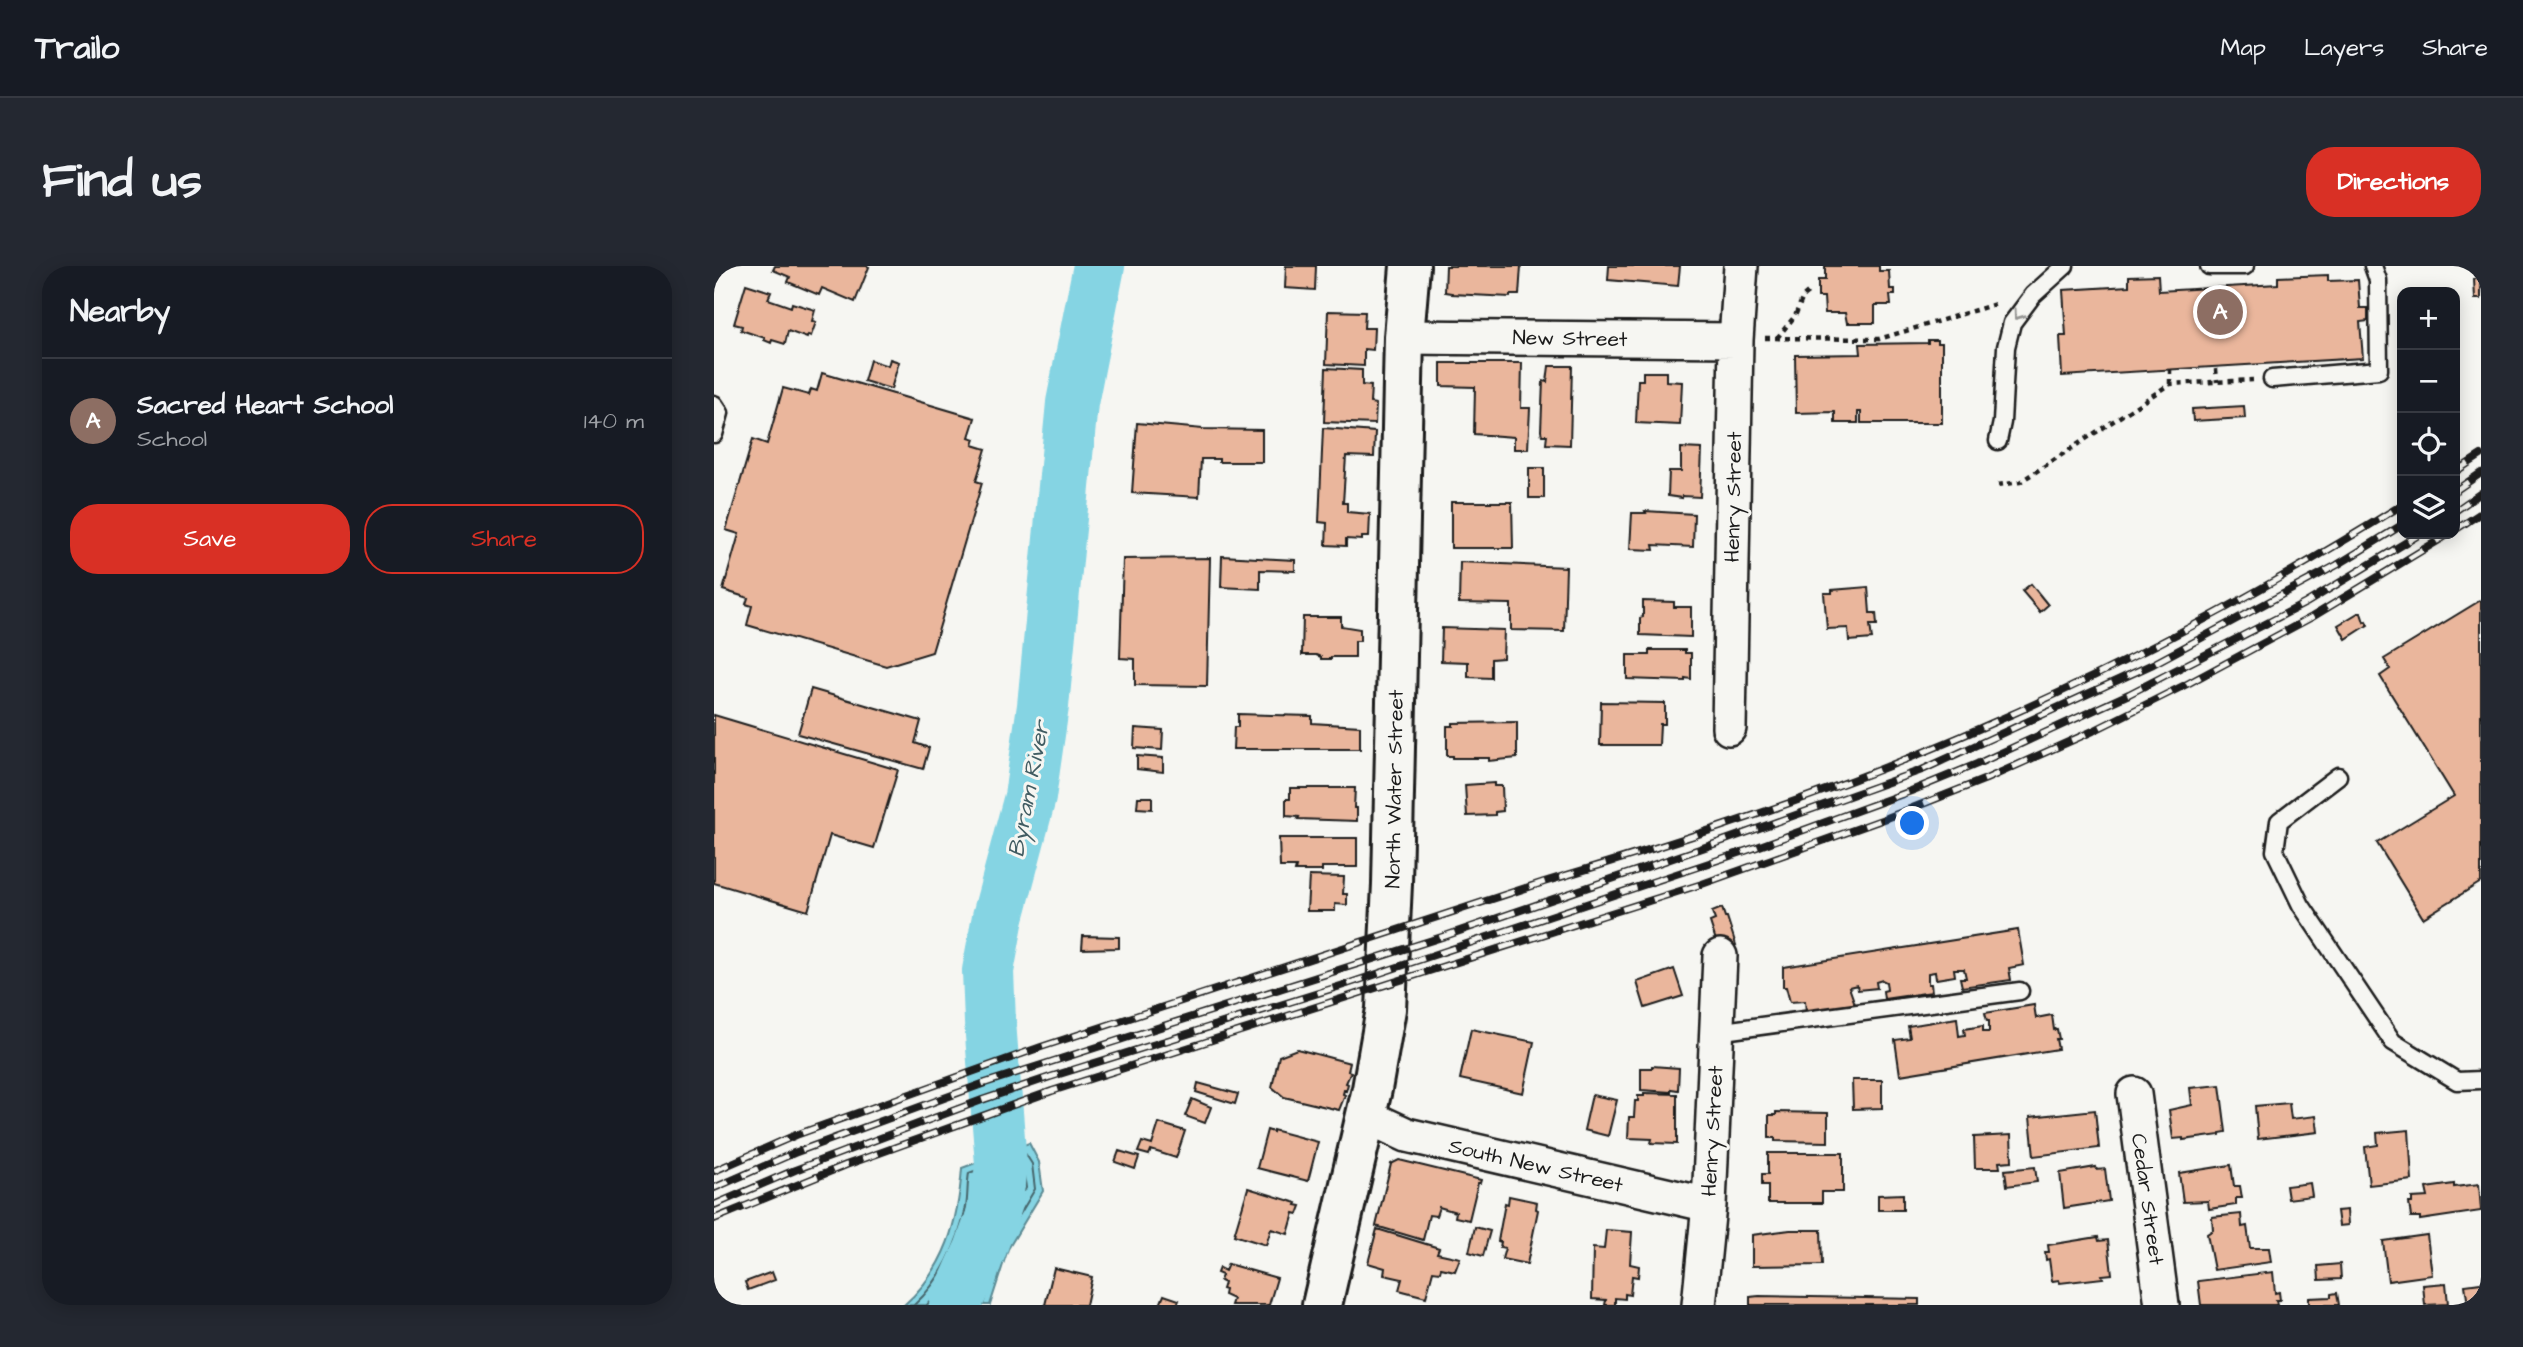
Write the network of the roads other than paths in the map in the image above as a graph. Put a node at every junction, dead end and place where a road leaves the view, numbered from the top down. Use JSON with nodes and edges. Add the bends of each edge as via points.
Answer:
{"nodes":[{"id":1,"x":1410,"y":266,"type":"edge"},
{"id":2,"x":1741,"y":266,"type":"edge"},
{"id":3,"x":2065,"y":266,"type":"edge"},
{"id":4,"x":2209,"y":266,"type":"edge"},
{"id":5,"x":2245,"y":266,"type":"edge"},
{"id":6,"x":2373,"y":266,"type":"edge"},
{"id":7,"x":1404,"y":337,"type":"junction"},
{"id":8,"x":1736,"y":340,"type":"junction"},
{"id":9,"x":2272,"y":379,"type":"road end"},
{"id":10,"x":714,"y":404,"type":"edge"},
{"id":11,"x":714,"y":434,"type":"edge"},
{"id":12,"x":1997,"y":440,"type":"dead end"},
{"id":13,"x":1729,"y":728,"type":"dead end"},
{"id":14,"x":2338,"y":776,"type":"dead end"},
{"id":15,"x":1720,"y":956,"type":"dead end"},
{"id":16,"x":2020,"y":991,"type":"dead end"},
{"id":17,"x":1716,"y":1031,"type":"junction"},
{"id":18,"x":2481,"y":1080,"type":"edge"},
{"id":19,"x":2134,"y":1094,"type":"dead end"},
{"id":20,"x":1366,"y":1116,"type":"junction"},
{"id":21,"x":1709,"y":1205,"type":"junction"},
{"id":22,"x":1322,"y":1305,"type":"edge"},
{"id":23,"x":1699,"y":1305,"type":"edge"},
{"id":24,"x":2162,"y":1305,"type":"edge"}],
"edges":[{"from":1,"to":7,"type":"street","name":"North Water Street"},
{"from":2,"to":8,"type":"street","name":"Henry Street"},
{"from":3,"to":12,"type":"lane","one_way":true,"via":[[2011,323]]},
{"from":4,"to":5,"type":"lane"},
{"from":6,"to":9,"type":"lane","via":[[2378,280],[2379,370]]},
{"from":7,"to":8,"type":"street","name":"New Street"},
{"from":7,"to":20,"type":"street","name":"North Water Street","via":[[1391,921],[1386,1009]]},
{"from":8,"to":13,"type":"street","name":"Henry Street"},
{"from":10,"to":11,"type":"lane","via":[[720,413]]},
{"from":14,"to":18,"type":"lane","via":[[2279,821],[2275,851],[2301,905],[2393,1042],[2457,1081]]},
{"from":15,"to":17,"type":"street","name":"Henry Street"},
{"from":16,"to":17,"type":"lane"},
{"from":17,"to":21,"type":"street","name":"Henry Street"},
{"from":19,"to":24,"type":"street","name":"Cedar Street"},
{"from":20,"to":21,"type":"street","name":"South New Street","via":[[1407,1135]]},
{"from":20,"to":22,"type":"street","name":"North Water Street"},
{"from":21,"to":23,"type":"street","name":"Henry Street"}]}
